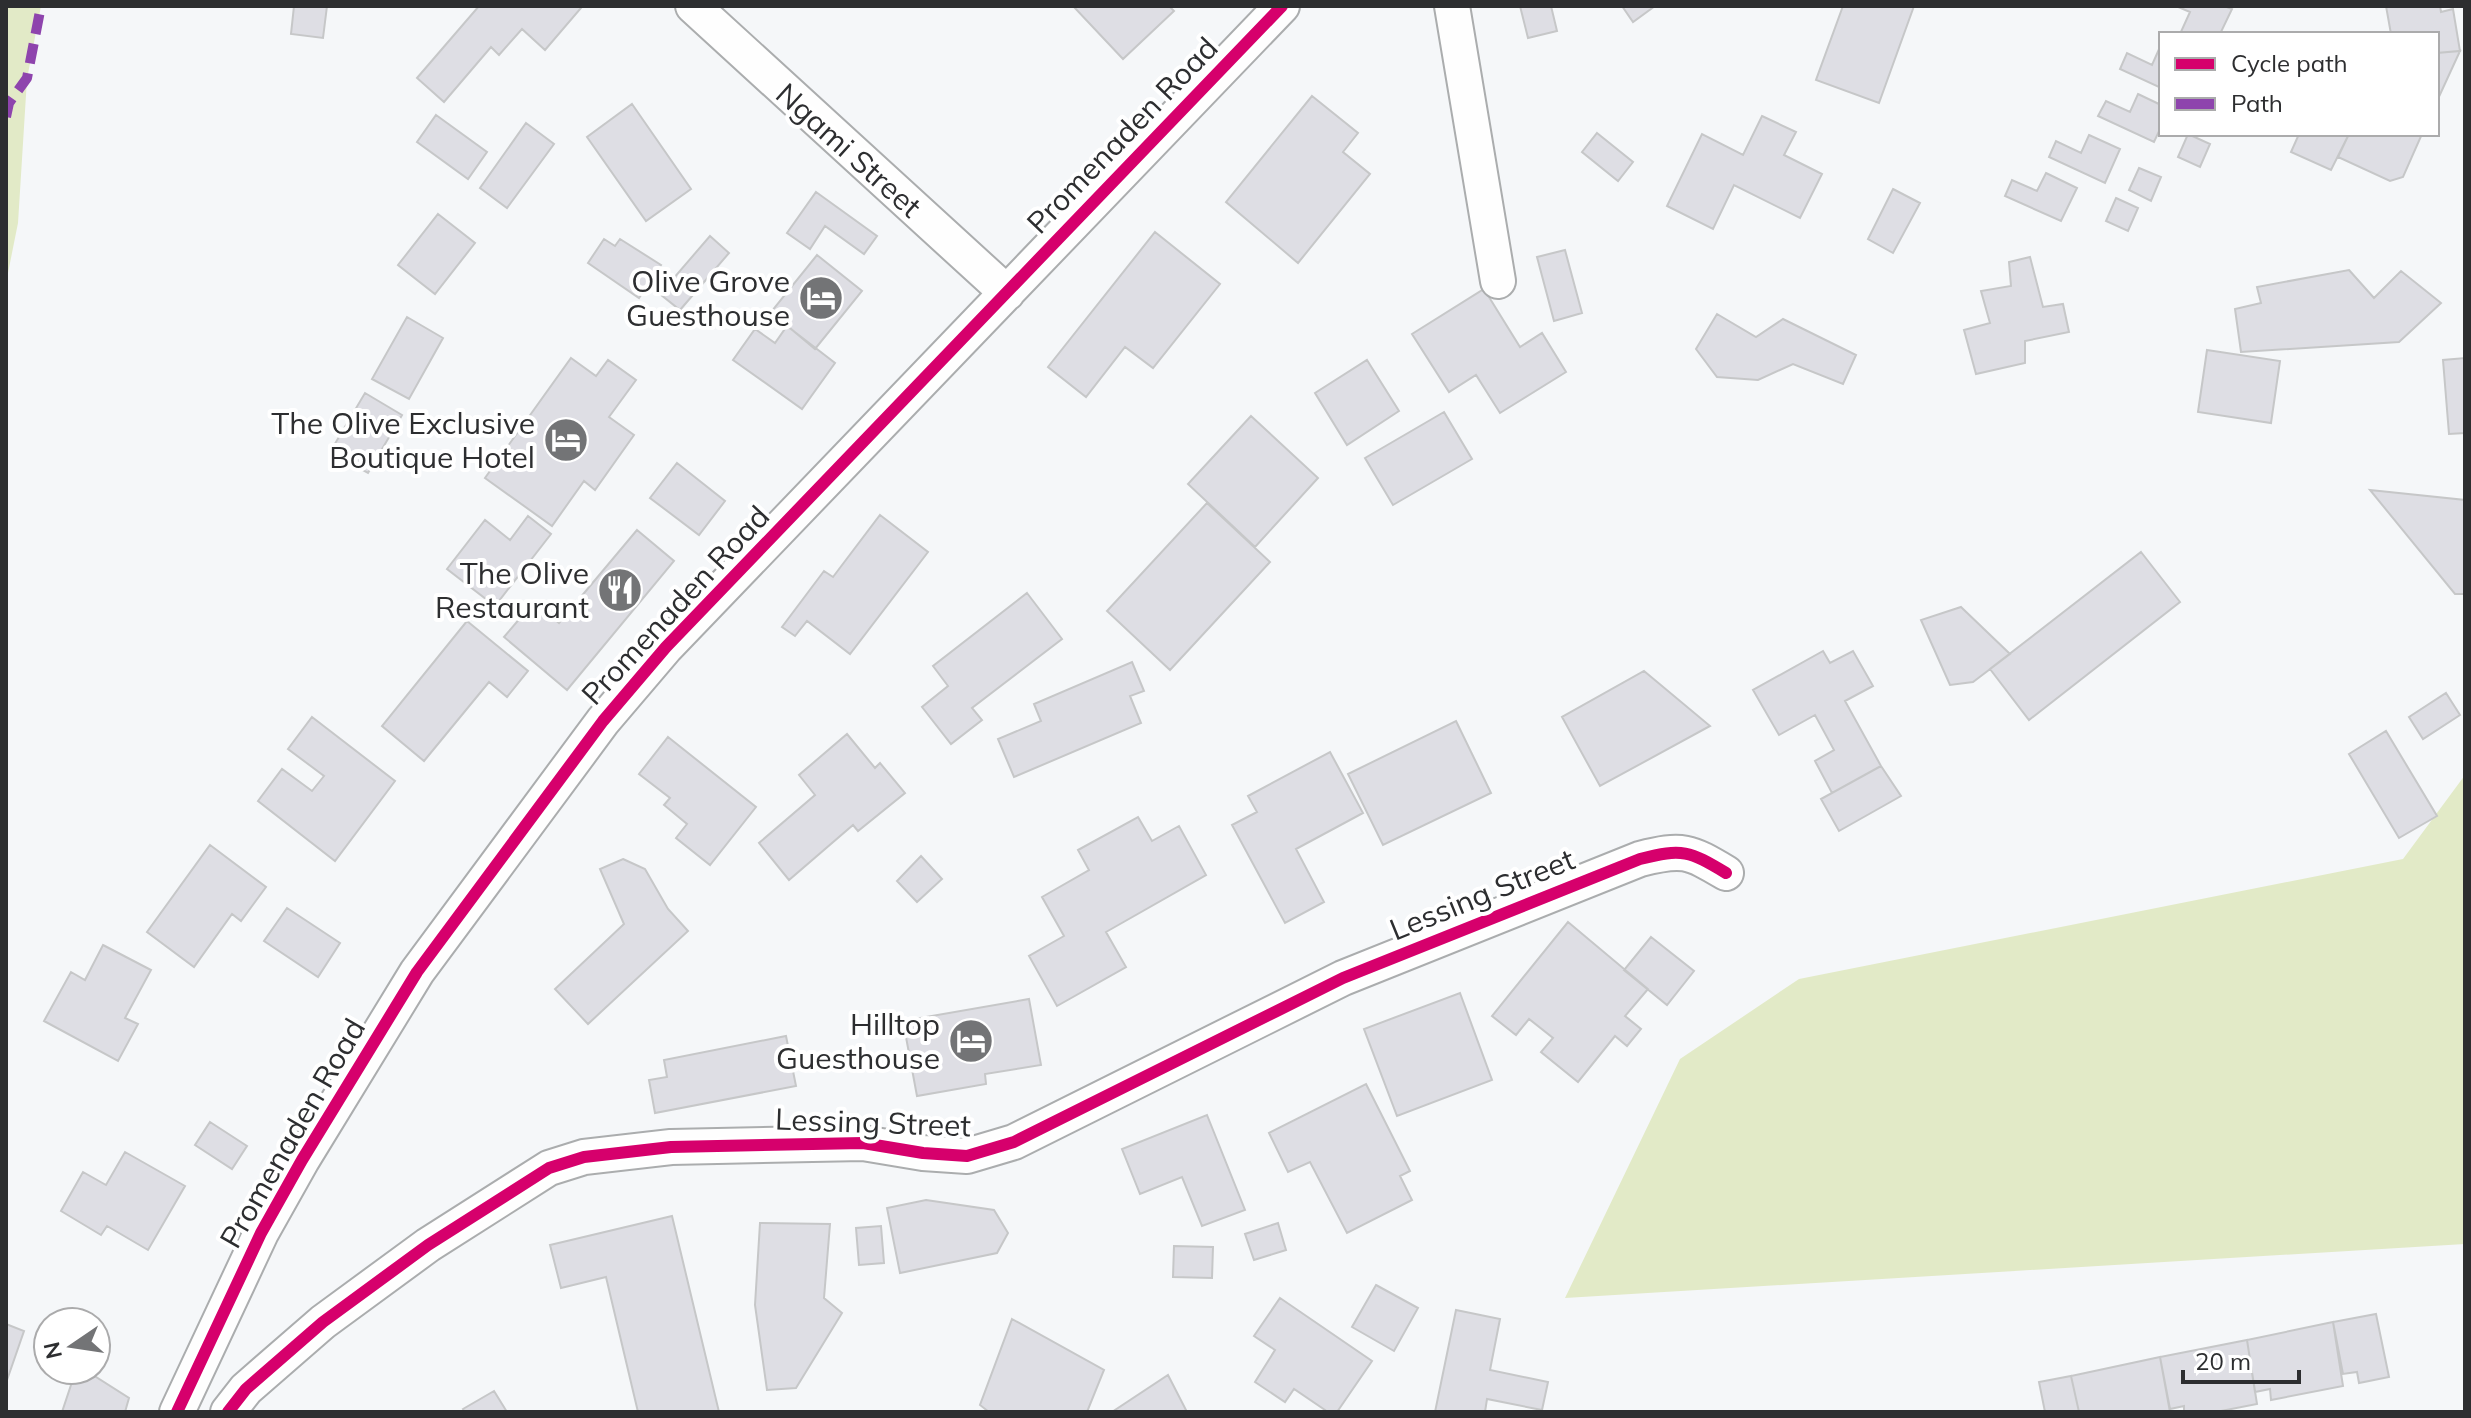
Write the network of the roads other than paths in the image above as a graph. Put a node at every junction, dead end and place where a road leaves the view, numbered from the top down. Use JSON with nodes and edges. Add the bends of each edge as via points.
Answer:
{"nodes":[{"id":1,"x":693,"y":6,"type":"edge"},
{"id":2,"x":1282,"y":6,"type":"edge"},
{"id":3,"x":1452,"y":6,"type":"edge"},
{"id":4,"x":1498,"y":281,"type":"dead end"},
{"id":5,"x":1007,"y":293,"type":"junction"},
{"id":6,"x":1726,"y":873,"type":"dead end"},
{"id":7,"x":177,"y":1412,"type":"edge"},
{"id":8,"x":228,"y":1412,"type":"edge"}],
"edges":[{"from":1,"to":5,"type":"street","name":"Ngami Street"},
{"from":2,"to":5,"type":"street","name":"Promenaden Road"},
{"from":3,"to":4,"type":"street"},
{"from":5,"to":7,"type":"street","name":"Promenaden Road","via":[[666,647],[584,746],[417,972],[352,1077],[261,1233]]},
{"from":6,"to":8,"type":"street","name":"Lessing Street","via":[[1692,853],[1640,859],[1343,978],[1014,1142],[967,1156],[863,1143],[671,1147],[584,1157],[549,1168],[428,1245],[323,1322],[246,1389]]}]}
